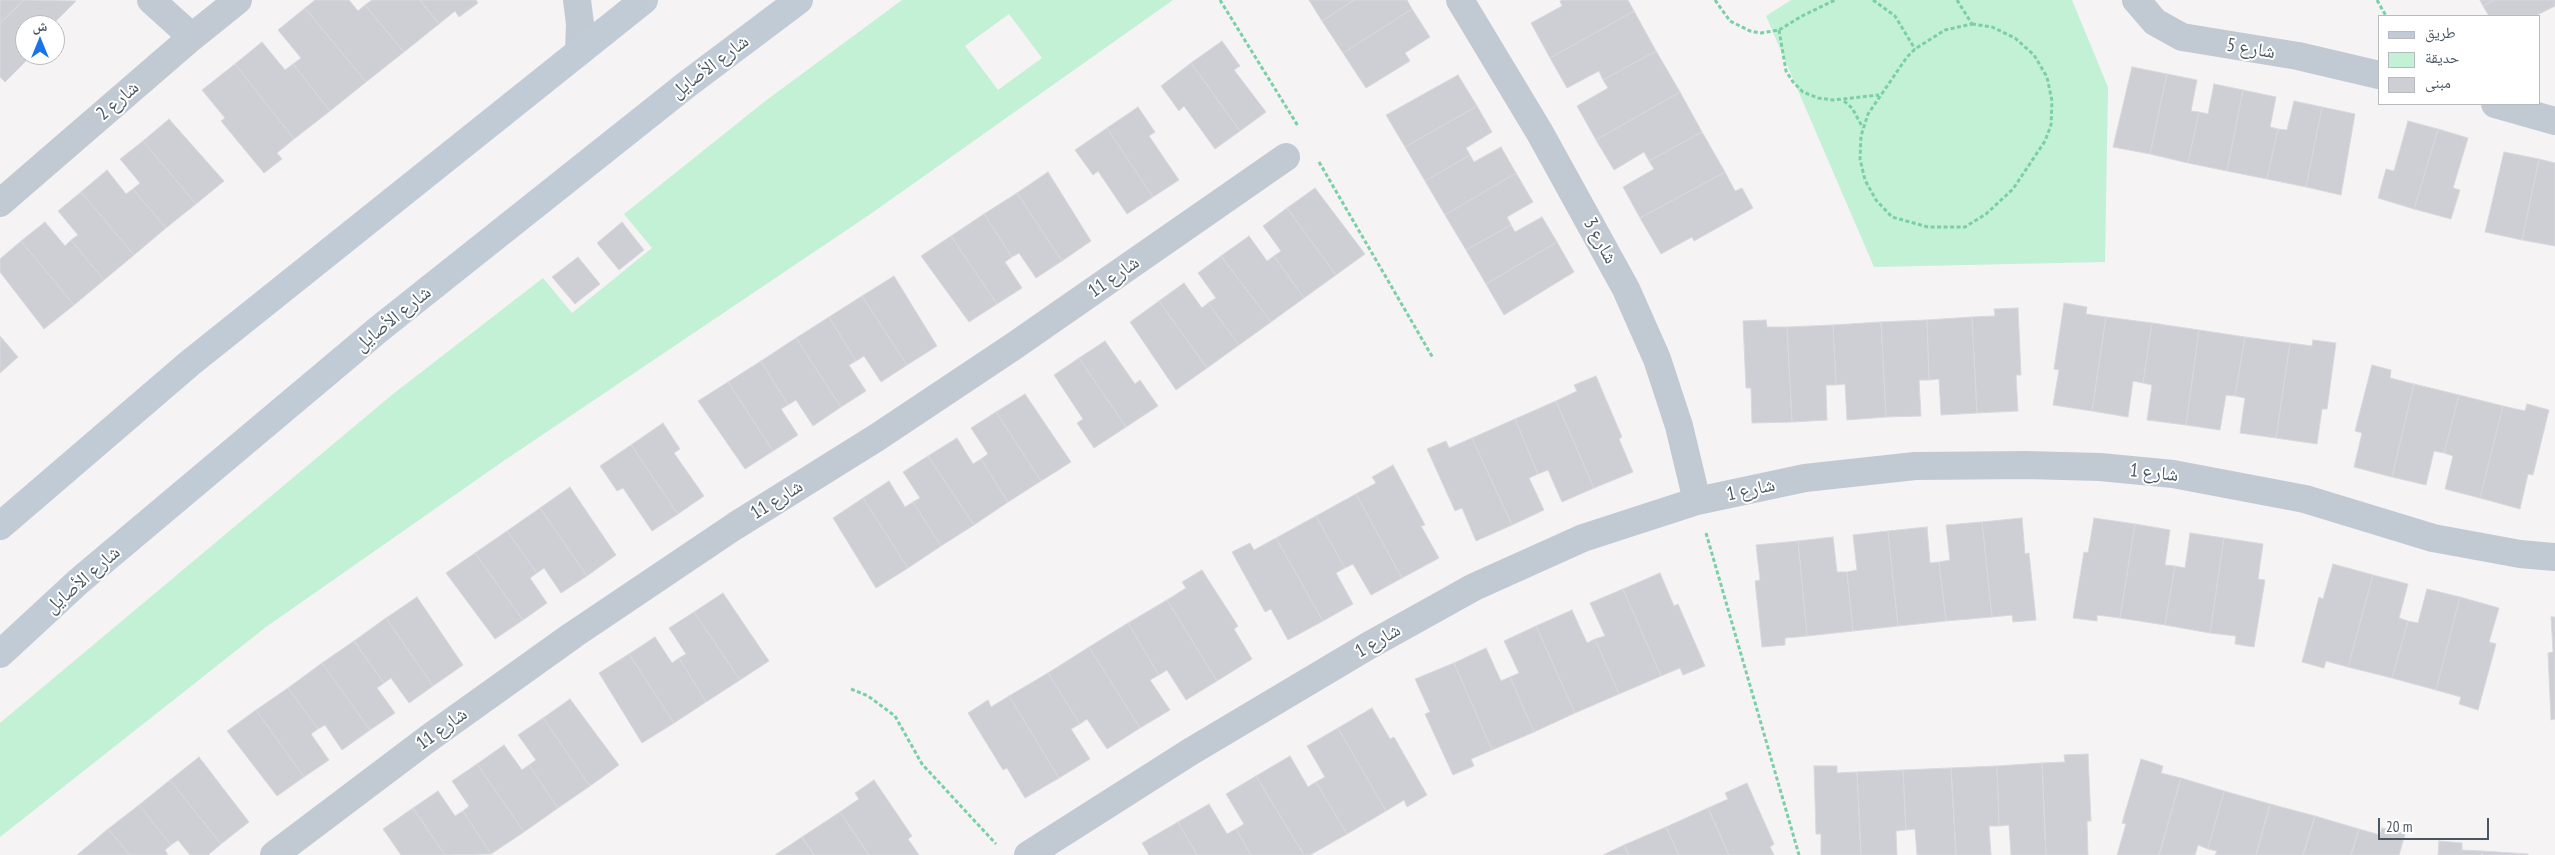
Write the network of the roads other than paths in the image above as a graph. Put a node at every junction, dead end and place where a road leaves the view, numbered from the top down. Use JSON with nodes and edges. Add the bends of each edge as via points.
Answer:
{"nodes":[{"id":1,"x":151,"y":0,"type":"edge"},
{"id":2,"x":238,"y":0,"type":"edge"},
{"id":3,"x":577,"y":0,"type":"edge"},
{"id":4,"x":644,"y":0,"type":"edge"},
{"id":5,"x":799,"y":0,"type":"edge"},
{"id":6,"x":1460,"y":0,"type":"edge"},
{"id":7,"x":2136,"y":0,"type":"edge"},
{"id":8,"x":192,"y":37,"type":"junction"},
{"id":9,"x":579,"y":52,"type":"junction"},
{"id":10,"x":2378,"y":75,"type":"edge"},
{"id":11,"x":2499,"y":105,"type":"edge"},
{"id":12,"x":2555,"y":121,"type":"edge"},
{"id":13,"x":1286,"y":157,"type":"dead end"},
{"id":14,"x":0,"y":203,"type":"edge"},
{"id":15,"x":1697,"y":501,"type":"junction"},
{"id":16,"x":0,"y":526,"type":"edge"},
{"id":17,"x":2555,"y":557,"type":"edge"},
{"id":18,"x":0,"y":654,"type":"edge"},
{"id":19,"x":274,"y":855,"type":"edge"},
{"id":20,"x":1028,"y":855,"type":"edge"}],
"edges":[{"from":1,"to":8,"type":"street"},
{"from":2,"to":8,"type":"street","name":"شارع 2"},
{"from":3,"to":9,"type":"street"},
{"from":4,"to":9,"type":"main road"},
{"from":5,"to":18,"type":"main road","name":"شارع الأصايل","via":[[686,85],[379,329],[79,581]]},
{"from":6,"to":15,"type":"street","name":"شارع 3","via":[[1540,134],[1626,289],[1657,359]]},
{"from":7,"to":10,"type":"street","name":"شارع 5","via":[[2155,22],[2182,37],[2298,56]]},
{"from":8,"to":14,"type":"street","name":"شارع 2"},
{"from":9,"to":16,"type":"main road","via":[[190,363]]},
{"from":11,"to":12,"type":"street"},
{"from":13,"to":19,"type":"street","name":"شارع 11","via":[[1014,346],[573,635]]},
{"from":15,"to":17,"type":"street","name":"شارع 1","via":[[1805,478],[1915,466],[2100,467],[2173,474],[2305,499],[2433,538]]},
{"from":15,"to":20,"type":"street","name":"شارع 1","via":[[1583,538],[1474,587],[1216,737]]}]}
